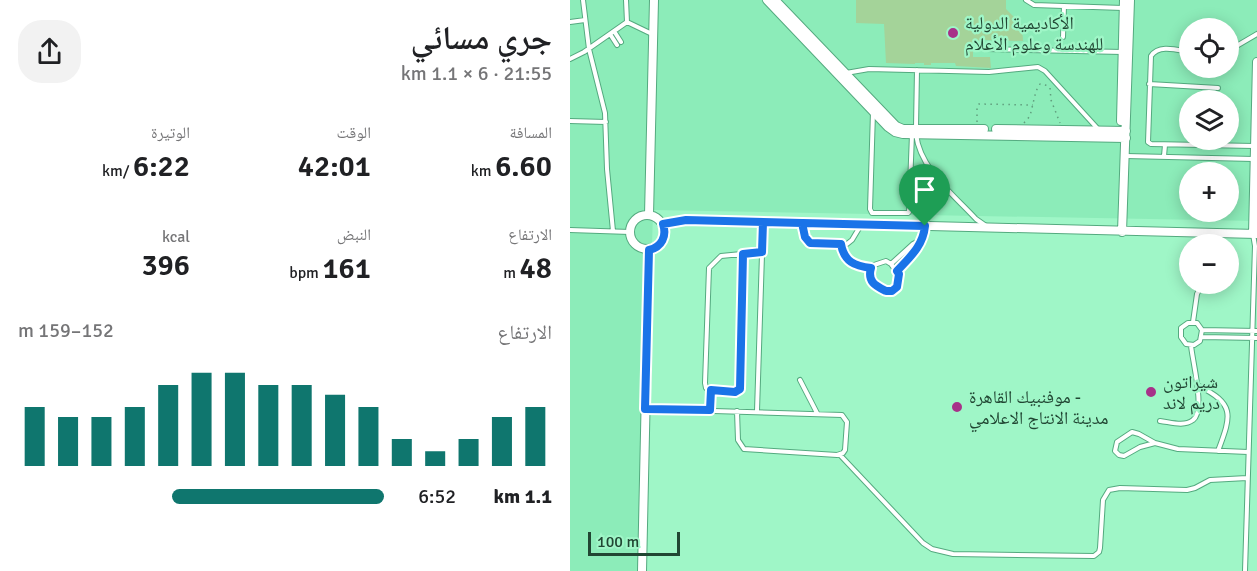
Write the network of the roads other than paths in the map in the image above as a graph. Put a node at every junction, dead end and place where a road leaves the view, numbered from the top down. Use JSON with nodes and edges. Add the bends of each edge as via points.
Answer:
{"nodes":[{"id":1,"x":583,"y":0,"type":"edge"},
{"id":2,"x":626,"y":0,"type":"edge"},
{"id":3,"x":654,"y":0,"type":"edge"},
{"id":4,"x":767,"y":0,"type":"edge"},
{"id":5,"x":776,"y":0,"type":"edge"},
{"id":6,"x":1026,"y":0,"type":"edge"},
{"id":7,"x":1127,"y":4,"type":"edge"},
{"id":8,"x":1064,"y":6,"type":"junction"},
{"id":9,"x":585,"y":20,"type":"junction"},
{"id":10,"x":570,"y":22,"type":"edge"},
{"id":11,"x":627,"y":22,"type":"junction"},
{"id":12,"x":612,"y":32,"type":"junction"},
{"id":13,"x":1257,"y":34,"type":"edge"},
{"id":14,"x":653,"y":35,"type":"junction"},
{"id":15,"x":1063,"y":37,"type":"dead end"},
{"id":16,"x":619,"y":43,"type":"dead end"},
{"id":17,"x":1239,"y":45,"type":"edge"},
{"id":18,"x":589,"y":49,"type":"junction"},
{"id":19,"x":987,"y":49,"type":"dead end"},
{"id":20,"x":820,"y":51,"type":"junction"},
{"id":21,"x":1179,"y":51,"type":"edge"},
{"id":22,"x":1126,"y":53,"type":"junction"},
{"id":23,"x":570,"y":59,"type":"edge"},
{"id":24,"x":1257,"y":62,"type":"edge"},
{"id":25,"x":917,"y":70,"type":"junction"},
{"id":26,"x":844,"y":76,"type":"junction"},
{"id":27,"x":1149,"y":84,"type":"junction"},
{"id":28,"x":1218,"y":88,"type":"dead end"},
{"id":29,"x":873,"y":111,"type":"junction"},
{"id":30,"x":570,"y":121,"type":"edge"},
{"id":31,"x":606,"y":122,"type":"junction"},
{"id":32,"x":915,"y":132,"type":"junction"},
{"id":33,"x":1099,"y":134,"type":"junction"},
{"id":34,"x":1124,"y":134,"type":"junction"},
{"id":35,"x":1165,"y":145,"type":"junction"},
{"id":36,"x":1255,"y":146,"type":"junction"},
{"id":37,"x":1123,"y":155,"type":"junction"},
{"id":38,"x":1164,"y":156,"type":"junction"},
{"id":39,"x":1255,"y":159,"type":"junction"},
{"id":40,"x":928,"y":167,"type":"junction"},
{"id":41,"x":649,"y":215,"type":"junction"},
{"id":42,"x":763,"y":222,"type":"junction"},
{"id":43,"x":802,"y":223,"type":"junction"},
{"id":44,"x":663,"y":224,"type":"junction"},
{"id":45,"x":861,"y":225,"type":"junction"},
{"id":46,"x":925,"y":226,"type":"junction"},
{"id":47,"x":988,"y":228,"type":"junction"},
{"id":48,"x":570,"y":231,"type":"edge"},
{"id":49,"x":614,"y":231,"type":"junction"},
{"id":50,"x":630,"y":232,"type":"junction"},
{"id":51,"x":1120,"y":232,"type":"junction"},
{"id":52,"x":1255,"y":234,"type":"edge"},
{"id":53,"x":923,"y":239,"type":"junction"},
{"id":54,"x":841,"y":244,"type":"junction"},
{"id":55,"x":649,"y":250,"type":"junction"},
{"id":56,"x":762,"y":252,"type":"junction"},
{"id":57,"x":743,"y":254,"type":"junction"},
{"id":58,"x":891,"y":264,"type":"junction"},
{"id":59,"x":871,"y":268,"type":"junction"},
{"id":60,"x":897,"y":271,"type":"junction"},
{"id":61,"x":1197,"y":294,"type":"edge"},
{"id":62,"x":1193,"y":322,"type":"junction"},
{"id":63,"x":1202,"y":330,"type":"junction"},
{"id":64,"x":1254,"y":331,"type":"edge"},
{"id":65,"x":1202,"y":337,"type":"junction"},
{"id":66,"x":1254,"y":338,"type":"edge"},
{"id":67,"x":1191,"y":345,"type":"junction"},
{"id":68,"x":800,"y":380,"type":"dead end"},
{"id":69,"x":1197,"y":385,"type":"junction"},
{"id":70,"x":711,"y":390,"type":"junction"},
{"id":71,"x":645,"y":409,"type":"junction"},
{"id":72,"x":710,"y":410,"type":"junction"},
{"id":73,"x":737,"y":411,"type":"junction"},
{"id":74,"x":757,"y":411,"type":"junction"},
{"id":75,"x":818,"y":413,"type":"junction"},
{"id":76,"x":1160,"y":421,"type":"dead end"},
{"id":77,"x":1155,"y":443,"type":"junction"},
{"id":78,"x":1218,"y":451,"type":"junction"},
{"id":79,"x":1248,"y":452,"type":"junction"},
{"id":80,"x":840,"y":454,"type":"junction"},
{"id":81,"x":1247,"y":478,"type":"junction"},
{"id":82,"x":642,"y":571,"type":"edge"},
{"id":83,"x":1245,"y":571,"type":"edge"}],
"edges":[{"from":1,"to":9,"type":"lane"},
{"from":2,"to":11,"type":"lane"},
{"from":3,"to":14,"type":"street"},
{"from":4,"to":20,"type":"street"},
{"from":5,"to":20,"type":"street"},
{"from":6,"to":8,"type":"lane","via":[[1034,5]]},
{"from":7,"to":8,"type":"lane"},
{"from":7,"to":22,"type":"street"},
{"from":8,"to":15,"type":"lane"},
{"from":9,"to":10,"type":"lane"},
{"from":9,"to":18,"type":"lane"},
{"from":11,"to":12,"type":"lane"},
{"from":11,"to":14,"type":"lane"},
{"from":12,"to":16,"type":"lane"},
{"from":12,"to":18,"type":"lane"},
{"from":13,"to":17,"type":"lane"},
{"from":14,"to":41,"type":"street"},
{"from":18,"to":23,"type":"lane"},
{"from":18,"to":31,"type":"lane"},
{"from":19,"to":22,"type":"lane"},
{"from":20,"to":26,"type":"street"},
{"from":21,"to":27,"type":"lane","via":[[1155,50],[1150,58]]},
{"from":22,"to":34,"type":"street"},
{"from":24,"to":36,"type":"street"},
{"from":25,"to":26,"type":"lane","via":[[863,69]]},
{"from":25,"to":32,"type":"lane"},
{"from":25,"to":33,"type":"lane","via":[[1043,69]]},
{"from":26,"to":29,"type":"street"},
{"from":26,"to":32,"type":"street","via":[[893,124]]},
{"from":27,"to":28,"type":"lane"},
{"from":27,"to":35,"type":"lane","via":[[1147,141]]},
{"from":29,"to":32,"type":"street","via":[[891,130]]},
{"from":29,"to":32,"type":"lane","via":[[872,213],[909,212]]},
{"from":30,"to":31,"type":"lane"},
{"from":31,"to":49,"type":"lane"},
{"from":32,"to":33,"type":"street"},
{"from":32,"to":33,"type":"street","via":[[1022,129]]},
{"from":32,"to":40,"type":"lane"},
{"from":33,"to":34,"type":"street"},
{"from":34,"to":37,"type":"street"},
{"from":35,"to":36,"type":"lane"},
{"from":35,"to":38,"type":"lane"},
{"from":36,"to":39,"type":"street"},
{"from":37,"to":38,"type":"lane"},
{"from":37,"to":51,"type":"street"},
{"from":38,"to":39,"type":"lane"},
{"from":39,"to":52,"type":"street"},
{"from":40,"to":46,"type":"lane"},
{"from":40,"to":47,"type":"lane"},
{"from":41,"to":44,"type":"street"},
{"from":41,"to":50,"type":"street","via":[[638,218]]},
{"from":42,"to":43,"type":"street"},
{"from":42,"to":44,"type":"street","via":[[686,220]]},
{"from":42,"to":56,"type":"lane"},
{"from":43,"to":45,"type":"street"},
{"from":43,"to":54,"type":"lane","via":[[810,243]]},
{"from":44,"to":55,"type":"street","via":[[662,241]]},
{"from":45,"to":46,"type":"street"},
{"from":45,"to":54,"type":"lane","via":[[852,240]]},
{"from":46,"to":47,"type":"street"},
{"from":46,"to":53,"type":"lane"},
{"from":47,"to":51,"type":"street"},
{"from":48,"to":49,"type":"lane"},
{"from":49,"to":50,"type":"lane"},
{"from":50,"to":55,"type":"street","via":[[637,247]]},
{"from":51,"to":52,"type":"street"},
{"from":52,"to":64,"type":"lane"},
{"from":53,"to":58,"type":"lane"},
{"from":53,"to":60,"type":"lane"},
{"from":54,"to":59,"type":"lane","via":[[849,261]]},
{"from":55,"to":71,"type":"street"},
{"from":56,"to":57,"type":"lane"},
{"from":56,"to":74,"type":"lane"},
{"from":57,"to":70,"type":"lane","via":[[722,256],[709,268],[705,383]]},
{"from":57,"to":70,"type":"lane","via":[[741,387],[735,392]]},
{"from":58,"to":59,"type":"lane","via":[[879,262]]},
{"from":58,"to":60,"type":"lane"},
{"from":59,"to":60,"type":"lane","via":[[871,281],[886,291],[897,287]]},
{"from":61,"to":62,"type":"lane"},
{"from":62,"to":63,"type":"lane"},
{"from":62,"to":67,"type":"lane","via":[[1184,325],[1180,333],[1183,341]]},
{"from":63,"to":64,"type":"lane"},
{"from":63,"to":65,"type":"lane"},
{"from":64,"to":66,"type":"lane"},
{"from":65,"to":66,"type":"lane"},
{"from":65,"to":67,"type":"lane"},
{"from":66,"to":79,"type":"lane"},
{"from":67,"to":69,"type":"lane"},
{"from":68,"to":75,"type":"lane"},
{"from":69,"to":76,"type":"lane","via":[[1199,408],[1194,420],[1184,424]]},
{"from":69,"to":78,"type":"lane","via":[[1221,399],[1227,412],[1226,431]]},
{"from":70,"to":72,"type":"lane"},
{"from":71,"to":72,"type":"lane"},
{"from":71,"to":82,"type":"street"},
{"from":72,"to":73,"type":"lane"},
{"from":73,"to":74,"type":"lane"},
{"from":73,"to":80,"type":"lane","via":[[738,440],[744,449]]},
{"from":74,"to":75,"type":"lane"},
{"from":75,"to":80,"type":"lane","via":[[842,415],[846,419],[845,450]]},
{"from":77,"to":77,"type":"lane","via":[[1132,432],[1117,442],[1115,451],[1124,456]]},
{"from":77,"to":78,"type":"lane","via":[[1191,451]]},
{"from":78,"to":79,"type":"lane"},
{"from":79,"to":81,"type":"lane"},
{"from":80,"to":81,"type":"lane","via":[[923,543],[953,554],[1094,556],[1101,548],[1103,500],[1109,490],[1187,490],[1210,480]]},
{"from":81,"to":83,"type":"lane"}]}
